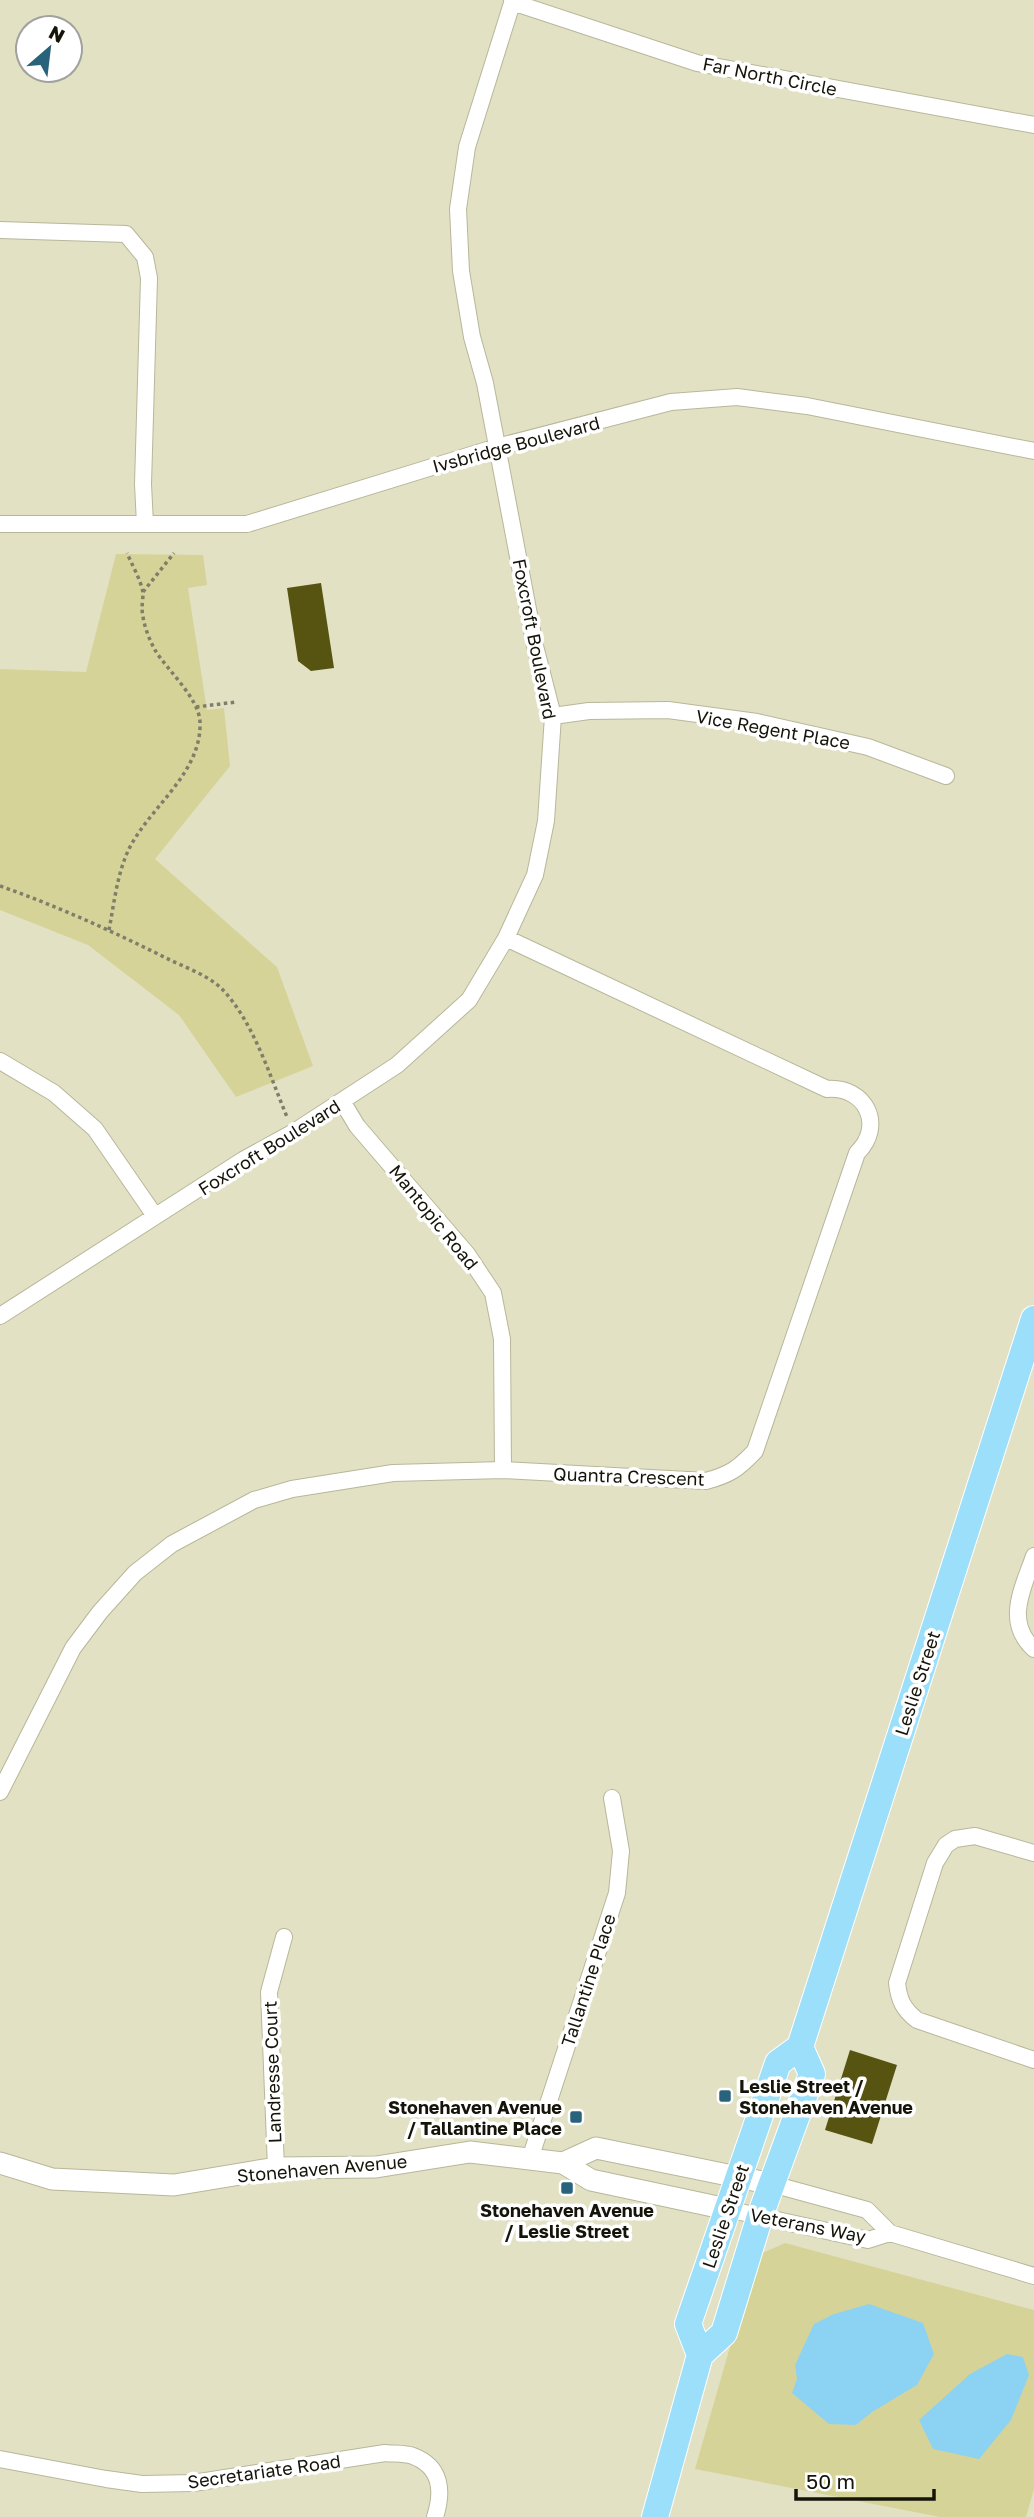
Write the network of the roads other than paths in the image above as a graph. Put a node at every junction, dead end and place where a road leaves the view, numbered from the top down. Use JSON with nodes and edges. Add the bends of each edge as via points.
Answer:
{"nodes":[{"id":1,"x":512,"y":1,"type":"edge"},
{"id":2,"x":1034,"y":125,"type":"edge"},
{"id":3,"x":0,"y":230,"type":"edge"},
{"id":4,"x":497,"y":447,"type":"junction"},
{"id":5,"x":1034,"y":451,"type":"edge"},
{"id":6,"x":0,"y":524,"type":"edge"},
{"id":7,"x":145,"y":524,"type":"junction"},
{"id":8,"x":553,"y":716,"type":"junction"},
{"id":9,"x":946,"y":776,"type":"dead end"},
{"id":10,"x":506,"y":938,"type":"junction"},
{"id":11,"x":0,"y":1061,"type":"edge"},
{"id":12,"x":342,"y":1101,"type":"junction"},
{"id":13,"x":155,"y":1216,"type":"junction"},
{"id":14,"x":0,"y":1316,"type":"edge"},
{"id":15,"x":1034,"y":1320,"type":"edge"},
{"id":16,"x":503,"y":1470,"type":"junction"},
{"id":17,"x":1034,"y":1556,"type":"edge"},
{"id":18,"x":1034,"y":1649,"type":"edge"},
{"id":19,"x":0,"y":1792,"type":"edge"},
{"id":20,"x":612,"y":1798,"type":"dead end"},
{"id":21,"x":1034,"y":1853,"type":"edge"},
{"id":22,"x":284,"y":1937,"type":"dead end"},
{"id":23,"x":800,"y":2047,"type":"junction"},
{"id":24,"x":1034,"y":2060,"type":"edge"},
{"id":25,"x":530,"y":2159,"type":"junction"},
{"id":26,"x":0,"y":2163,"type":"edge"},
{"id":27,"x":563,"y":2163,"type":"junction"},
{"id":28,"x":276,"y":2168,"type":"junction"},
{"id":29,"x":738,"y":2177,"type":"junction"},
{"id":30,"x":772,"y":2184,"type":"junction"},
{"id":31,"x":727,"y":2209,"type":"junction"},
{"id":32,"x":760,"y":2216,"type":"junction"},
{"id":33,"x":890,"y":2233,"type":"junction"},
{"id":34,"x":1034,"y":2276,"type":"edge"},
{"id":35,"x":700,"y":2354,"type":"junction"},
{"id":36,"x":0,"y":2459,"type":"edge"},
{"id":37,"x":435,"y":2517,"type":"edge"},
{"id":38,"x":655,"y":2517,"type":"edge"}],
"edges":[{"from":1,"to":2,"type":"street","name":"Far North Circle","via":[[697,63]]},
{"from":1,"to":4,"type":"street","name":"Foxcroft Boulevard","via":[[467,147],[457,209],[463,284]]},
{"from":3,"to":7,"type":"street","via":[[126,234],[145,257],[149,278]]},
{"from":4,"to":5,"type":"street","name":"Ivsbridge Boulevard","via":[[671,402],[737,397],[807,406]]},
{"from":4,"to":7,"type":"street","name":"Ivsbridge Boulevard","via":[[247,524]]},
{"from":4,"to":8,"type":"street","name":"Foxcroft Boulevard"},
{"from":6,"to":7,"type":"street","name":"Ivsbridge Boulevard"},
{"from":8,"to":9,"type":"street","name":"Vice Regent Place","via":[[668,710],[757,722],[869,747]]},
{"from":8,"to":10,"type":"street","name":"Foxcroft Boulevard","via":[[546,821],[535,875]]},
{"from":10,"to":12,"type":"street","name":"Foxcroft Boulevard","via":[[469,1000],[397,1065]]},
{"from":10,"to":16,"type":"street","name":"Quantra Crescent","via":[[827,1089],[853,1093],[869,1115],[871,1128],[868,1143],[857,1153],[755,1451],[739,1468],[706,1482]]},
{"from":11,"to":13,"type":"street","via":[[54,1093],[95,1129]]},
{"from":12,"to":13,"type":"street","name":"Foxcroft Boulevard"},
{"from":12,"to":16,"type":"street","name":"Mantopic Road","via":[[467,1254],[493,1293],[502,1339]]},
{"from":13,"to":14,"type":"street","name":"Foxcroft Boulevard"},
{"from":15,"to":23,"type":"main road","name":"Leslie Street"},
{"from":16,"to":19,"type":"street","name":"Quantra Crescent","via":[[393,1473],[292,1489],[254,1500],[173,1544],[135,1573],[73,1647]]},
{"from":17,"to":18,"type":"street","via":[[1017,1607],[1024,1639]]},
{"from":20,"to":25,"type":"street","name":"Tallantine Place","via":[[621,1851],[617,1893]]},
{"from":21,"to":24,"type":"street","via":[[975,1836],[946,1845],[935,1863],[897,1983],[898,1997],[916,2020]]},
{"from":22,"to":28,"type":"street","name":"Landresse Court","via":[[270,1992]]},
{"from":23,"to":29,"type":"main road","name":"Leslie Street","via":[[778,2063]]},
{"from":23,"to":30,"type":"main road","name":"Leslie Street","via":[[812,2074]]},
{"from":25,"to":27,"type":"street","name":"Stonehaven Avenue"},
{"from":25,"to":28,"type":"street","name":"Stonehaven Avenue","via":[[470,2152],[376,2167]]},
{"from":26,"to":28,"type":"street","name":"Stonehaven Avenue","via":[[52,2179],[174,2185]]},
{"from":27,"to":29,"type":"street","via":[[596,2148]]},
{"from":27,"to":31,"type":"street","name":"Stonehaven Avenue","via":[[591,2180]]},
{"from":29,"to":30,"type":"street"},
{"from":29,"to":31,"type":"main road","name":"Leslie Street"},
{"from":30,"to":32,"type":"main road","name":"Leslie Street"},
{"from":30,"to":33,"type":"street","name":"Veterans Way","via":[[867,2210]]},
{"from":31,"to":32,"type":"street","name":"Veterans Way"},
{"from":31,"to":35,"type":"main road","name":"Leslie Street","via":[[688,2324]]},
{"from":32,"to":33,"type":"street","name":"Veterans Way","via":[[868,2240]]},
{"from":32,"to":35,"type":"main road","name":"Leslie Street","via":[[724,2333]]},
{"from":33,"to":34,"type":"street","name":"Veterans Way"},
{"from":35,"to":38,"type":"main road"},
{"from":36,"to":37,"type":"street","name":"Secretariate Road","via":[[142,2484],[193,2483],[385,2453],[412,2456],[429,2465],[440,2484]]}]}
